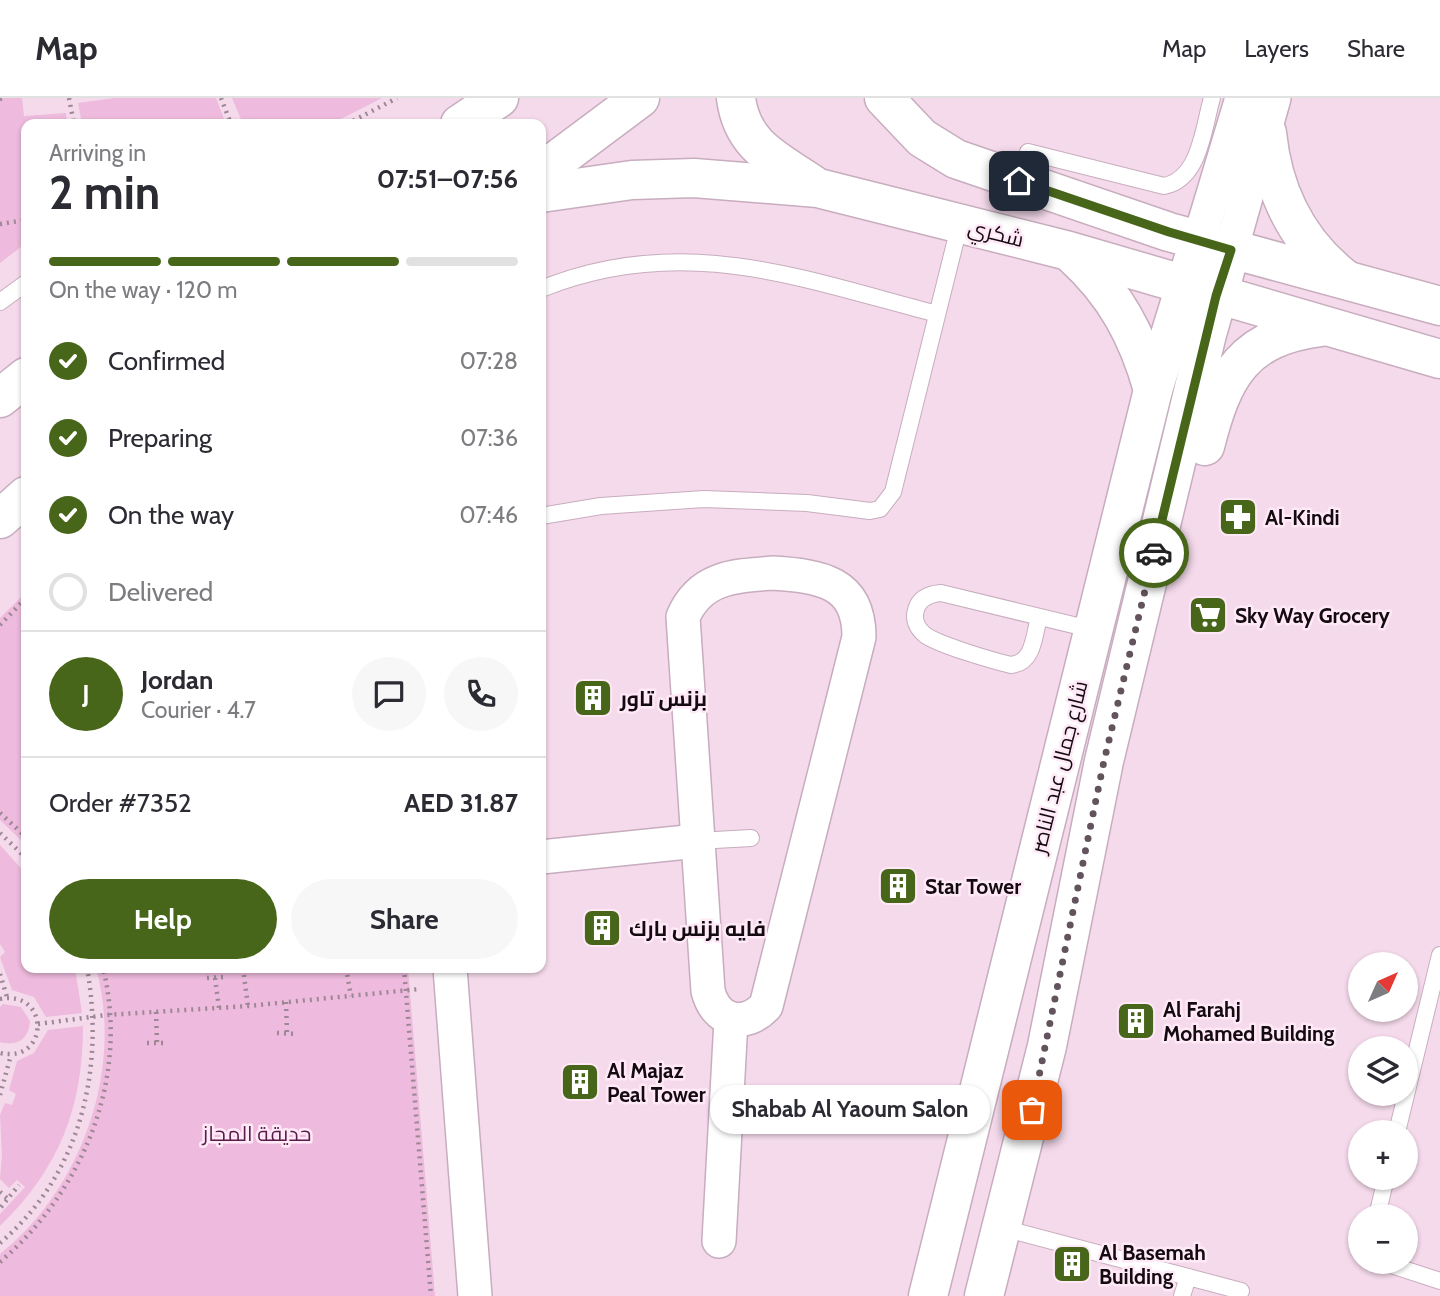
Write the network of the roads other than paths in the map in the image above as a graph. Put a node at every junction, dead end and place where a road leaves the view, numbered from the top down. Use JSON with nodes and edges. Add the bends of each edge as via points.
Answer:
{"nodes":[{"id":1,"x":499,"y":98,"type":"edge"},
{"id":2,"x":640,"y":98,"type":"edge"},
{"id":3,"x":736,"y":98,"type":"edge"},
{"id":4,"x":884,"y":98,"type":"edge"},
{"id":5,"x":1212,"y":98,"type":"edge"},
{"id":6,"x":1242,"y":98,"type":"edge"},
{"id":7,"x":1271,"y":115,"type":"edge"},
{"id":8,"x":468,"y":119,"type":"edge"},
{"id":9,"x":1028,"y":152,"type":"dead end"},
{"id":10,"x":546,"y":168,"type":"edge"},
{"id":11,"x":818,"y":188,"type":"junction"},
{"id":12,"x":546,"y":192,"type":"edge"},
{"id":13,"x":960,"y":223,"type":"junction"},
{"id":14,"x":1215,"y":245,"type":"junction"},
{"id":15,"x":1069,"y":251,"type":"junction"},
{"id":16,"x":1350,"y":283,"type":"junction"},
{"id":17,"x":21,"y":287,"type":"edge"},
{"id":18,"x":546,"y":287,"type":"edge"},
{"id":19,"x":1200,"y":291,"type":"junction"},
{"id":20,"x":0,"y":302,"type":"edge"},
{"id":21,"x":1440,"y":306,"type":"edge"},
{"id":22,"x":937,"y":314,"type":"junction"},
{"id":23,"x":1323,"y":326,"type":"junction"},
{"id":24,"x":1440,"y":359,"type":"edge"},
{"id":25,"x":21,"y":381,"type":"edge"},
{"id":26,"x":1153,"y":390,"type":"junction"},
{"id":27,"x":0,"y":398,"type":"edge"},
{"id":28,"x":21,"y":500,"type":"edge"},
{"id":29,"x":546,"y":515,"type":"edge"},
{"id":30,"x":0,"y":519,"type":"edge"},
{"id":31,"x":1039,"y":617,"type":"junction"},
{"id":32,"x":1094,"y":630,"type":"junction"},
{"id":33,"x":1104,"y":761,"type":"junction"},
{"id":34,"x":751,"y":838,"type":"dead end"},
{"id":35,"x":697,"y":841,"type":"junction"},
{"id":36,"x":546,"y":856,"type":"edge"},
{"id":37,"x":1440,"y":956,"type":"edge"},
{"id":38,"x":451,"y":977,"type":"edge"},
{"id":39,"x":731,"y":1020,"type":"junction"},
{"id":40,"x":994,"y":1023,"type":"junction"},
{"id":41,"x":1400,"y":1120,"type":"edge"},
{"id":42,"x":1016,"y":1175,"type":"junction"},
{"id":43,"x":1003,"y":1228,"type":"junction"},
{"id":44,"x":719,"y":1241,"type":"dead end"},
{"id":45,"x":1418,"y":1274,"type":"edge"},
{"id":46,"x":1188,"y":1277,"type":"junction"},
{"id":47,"x":1440,"y":1281,"type":"edge"},
{"id":48,"x":1241,"y":1291,"type":"dead end"},
{"id":49,"x":475,"y":1296,"type":"edge"},
{"id":50,"x":928,"y":1296,"type":"edge"},
{"id":51,"x":984,"y":1296,"type":"edge"},
{"id":52,"x":1182,"y":1296,"type":"edge"}],
"edges":[{"from":1,"to":8,"type":"street"},
{"from":2,"to":10,"type":"street"},
{"from":3,"to":11,"type":"street","via":[[739,118],[750,139]]},
{"from":4,"to":14,"type":"street","via":[[922,138],[956,159]]},
{"from":5,"to":9,"type":"lane","via":[[1192,166],[1176,184],[1164,186]]},
{"from":6,"to":14,"type":"street"},
{"from":7,"to":14,"type":"street"},
{"from":7,"to":16,"type":"street","via":[[1274,179],[1294,225],[1319,257]]},
{"from":11,"to":12,"type":"street","name":"شكري","via":[[694,178],[632,180]]},
{"from":11,"to":13,"type":"street","name":"شكري"},
{"from":13,"to":15,"type":"street","name":"شكري"},
{"from":13,"to":22,"type":"lane"},
{"from":14,"to":16,"type":"street"},
{"from":14,"to":19,"type":"street","name":"شارع جمال عبد الناصر"},
{"from":15,"to":19,"type":"street","name":"شكري"},
{"from":15,"to":26,"type":"street","via":[[1093,273],[1131,327]]},
{"from":16,"to":21,"type":"street"},
{"from":17,"to":20,"type":"lane"},
{"from":18,"to":22,"type":"lane","via":[[628,265],[717,262],[762,268]]},
{"from":19,"to":23,"type":"street","name":"شكري"},
{"from":19,"to":26,"type":"street","name":"شارع جمال عبد الناصر"},
{"from":19,"to":33,"type":"street","name":"شارع جمال عبد الناصر"},
{"from":22,"to":29,"type":"lane","via":[[893,492],[880,509],[870,512],[794,502],[704,499],[601,506]]},
{"from":23,"to":24,"type":"street","name":"شكري"},
{"from":23,"to":33,"type":"street","via":[[1271,339],[1249,355],[1223,388],[1140,704],[1119,744]]},
{"from":25,"to":27,"type":"street"},
{"from":26,"to":32,"type":"street","name":"شارع جمال عبد الناصر"},
{"from":28,"to":30,"type":"street"},
{"from":31,"to":31,"type":"lane","via":[[941,593],[925,597],[915,618],[928,638],[1011,665],[1028,656]]},
{"from":31,"to":32,"type":"lane"},
{"from":32,"to":40,"type":"street","name":"شارع جمال عبد الناصر"},
{"from":33,"to":42,"type":"street","name":"شارع جمال عبد الناصر","via":[[1047,1046]]},
{"from":34,"to":35,"type":"lane"},
{"from":35,"to":36,"type":"street"},
{"from":35,"to":39,"type":"street","via":[[708,991],[711,1004]]},
{"from":35,"to":39,"type":"street","via":[[682,634],[690,601],[702,588],[745,575],[801,575],[828,582],[849,598],[856,610],[859,637],[766,1006],[745,1021]]},
{"from":37,"to":41,"type":"lane"},
{"from":38,"to":49,"type":"street"},
{"from":39,"to":44,"type":"street"},
{"from":40,"to":42,"type":"street","via":[[1000,1017],[1017,1017],[1026,1031],[1003,1132]]},
{"from":40,"to":50,"type":"street","name":"شارع جمال عبد الناصر"},
{"from":42,"to":43,"type":"street","name":"شارع جمال عبد الناصر"},
{"from":43,"to":46,"type":"lane"},
{"from":43,"to":51,"type":"street","name":"شارع جمال عبد الناصر"},
{"from":45,"to":47,"type":"lane"},
{"from":46,"to":48,"type":"lane"},
{"from":46,"to":52,"type":"lane"}]}
